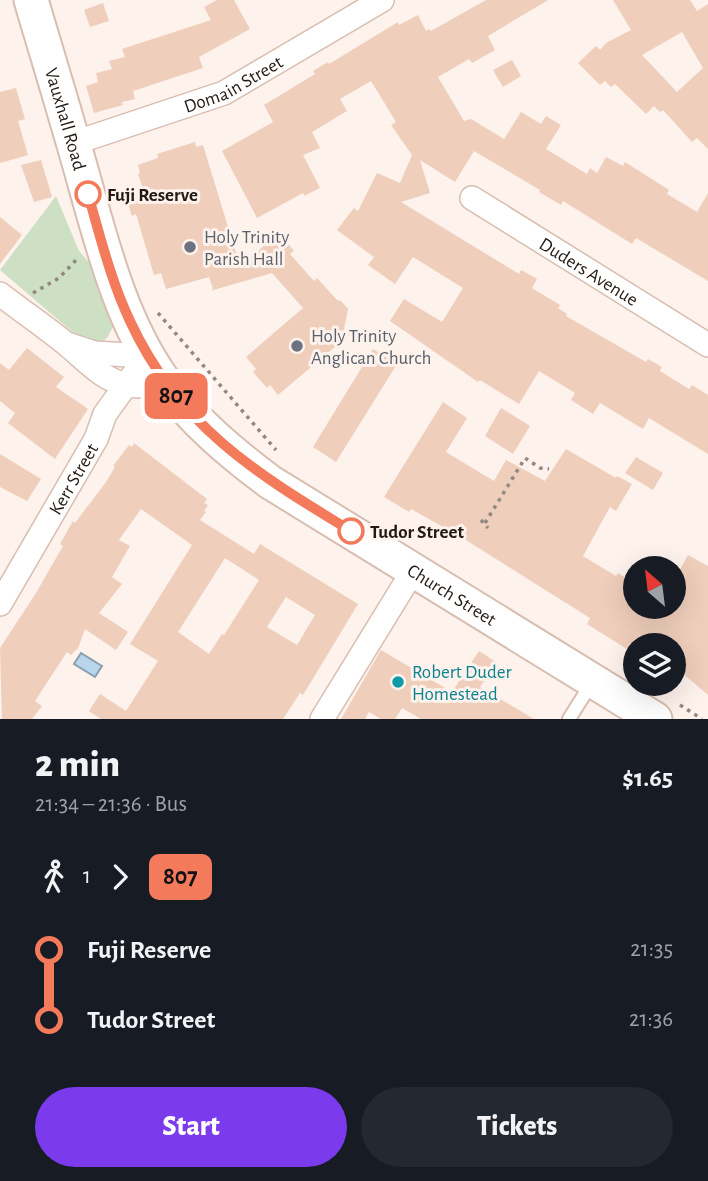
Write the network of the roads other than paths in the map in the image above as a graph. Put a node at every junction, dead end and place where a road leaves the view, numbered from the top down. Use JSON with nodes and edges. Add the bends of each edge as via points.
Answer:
{"nodes":[{"id":1,"x":31,"y":0,"type":"edge"},
{"id":2,"x":382,"y":0,"type":"edge"},
{"id":3,"x":74,"y":143,"type":"junction"},
{"id":4,"x":472,"y":198,"type":"dead end"},
{"id":5,"x":0,"y":295,"type":"edge"},
{"id":6,"x":67,"y":344,"type":"junction"},
{"id":7,"x":708,"y":345,"type":"edge"},
{"id":8,"x":155,"y":368,"type":"junction"},
{"id":9,"x":124,"y":386,"type":"junction"},
{"id":10,"x":413,"y":571,"type":"junction"},
{"id":11,"x":0,"y":604,"type":"edge"},
{"id":12,"x":593,"y":681,"type":"junction"},
{"id":13,"x":322,"y":719,"type":"edge"},
{"id":14,"x":569,"y":719,"type":"edge"},
{"id":15,"x":655,"y":719,"type":"edge"}],
"edges":[{"from":1,"to":3,"type":"street","name":"Vauxhall Road"},
{"from":2,"to":3,"type":"street","name":"Domain Street","via":[[224,93]]},
{"from":3,"to":8,"type":"street","name":"Vauxhall Road","via":[[117,288]]},
{"from":4,"to":7,"type":"street","name":"Duders Avenue"},
{"from":5,"to":6,"type":"street"},
{"from":6,"to":8,"type":"street"},
{"from":6,"to":9,"type":"street","via":[[87,364]]},
{"from":8,"to":9,"type":"street","name":"Kerr Street"},
{"from":8,"to":10,"type":"street","name":"Church Street","via":[[211,436],[270,482]]},
{"from":9,"to":11,"type":"street","name":"Kerr Street"},
{"from":10,"to":12,"type":"street","name":"Church Street"},
{"from":10,"to":13,"type":"street"},
{"from":12,"to":14,"type":"lane"},
{"from":12,"to":15,"type":"street","name":"Church Street"}]}
